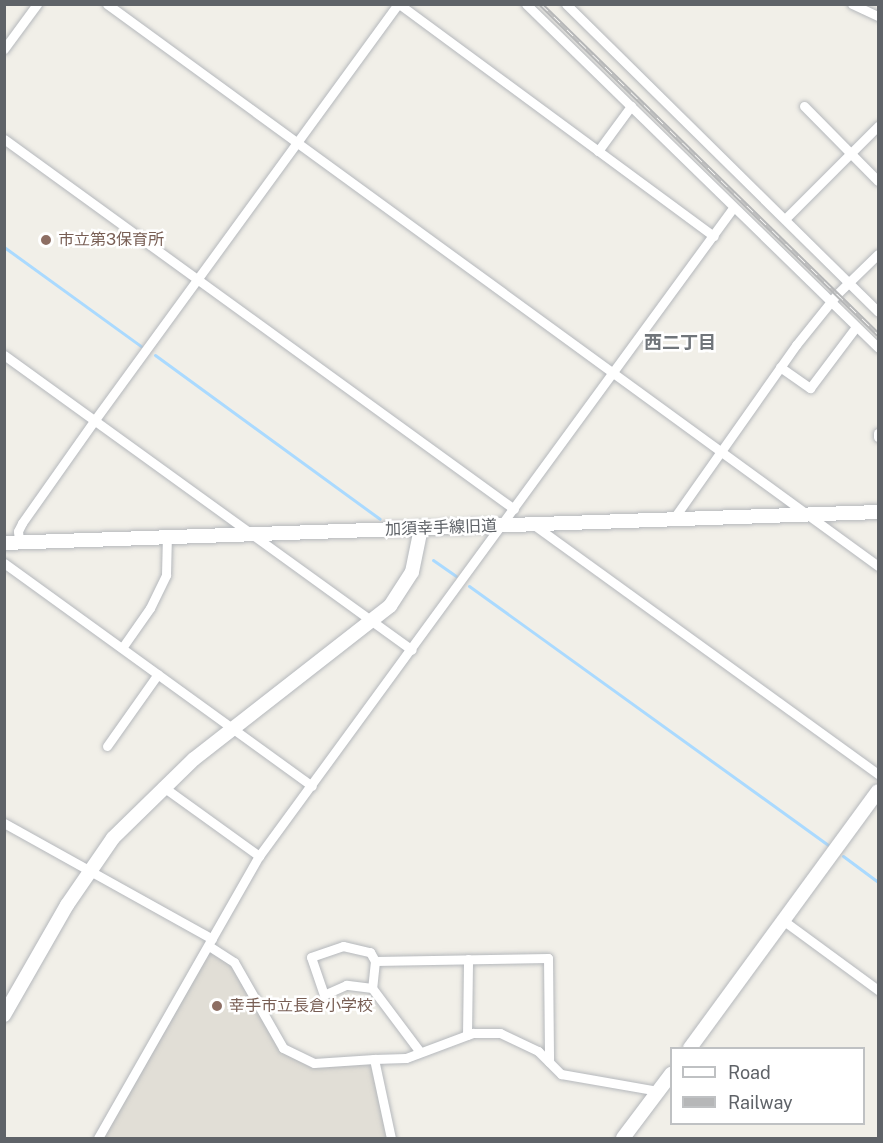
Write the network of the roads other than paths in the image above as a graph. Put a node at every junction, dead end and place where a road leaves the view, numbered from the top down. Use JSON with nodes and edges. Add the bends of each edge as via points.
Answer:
{"nodes":[{"id":1,"x":37,"y":4,"type":"edge"},
{"id":2,"x":107,"y":4,"type":"edge"},
{"id":3,"x":398,"y":4,"type":"edge"},
{"id":4,"x":526,"y":4,"type":"edge"},
{"id":5,"x":566,"y":4,"type":"edge"},
{"id":6,"x":852,"y":4,"type":"edge"},
{"id":7,"x":879,"y":16,"type":"edge"},
{"id":8,"x":4,"y":49,"type":"edge"},
{"id":9,"x":631,"y":106,"type":"junction"},
{"id":10,"x":804,"y":106,"type":"dead end"},
{"id":11,"x":879,"y":126,"type":"edge"},
{"id":12,"x":4,"y":139,"type":"edge"},
{"id":13,"x":298,"y":142,"type":"junction"},
{"id":14,"x":598,"y":151,"type":"junction"},
{"id":15,"x":852,"y":153,"type":"junction"},
{"id":16,"x":879,"y":181,"type":"edge"},
{"id":17,"x":733,"y":208,"type":"junction"},
{"id":18,"x":785,"y":219,"type":"junction"},
{"id":19,"x":714,"y":236,"type":"junction"},
{"id":20,"x":879,"y":254,"type":"edge"},
{"id":21,"x":198,"y":280,"type":"junction"},
{"id":22,"x":847,"y":284,"type":"junction"},
{"id":23,"x":829,"y":303,"type":"junction"},
{"id":24,"x":879,"y":312,"type":"edge"},
{"id":25,"x":855,"y":327,"type":"junction"},
{"id":26,"x":879,"y":348,"type":"edge"},
{"id":27,"x":4,"y":355,"type":"edge"},
{"id":28,"x":780,"y":367,"type":"junction"},
{"id":29,"x":615,"y":372,"type":"junction"},
{"id":30,"x":94,"y":421,"type":"junction"},
{"id":31,"x":722,"y":452,"type":"junction"},
{"id":32,"x":514,"y":509,"type":"junction"},
{"id":33,"x":879,"y":512,"type":"edge"},
{"id":34,"x":807,"y":514,"type":"junction"},
{"id":35,"x":674,"y":518,"type":"junction"},
{"id":36,"x":532,"y":523,"type":"junction"},
{"id":37,"x":500,"y":526,"type":"junction"},
{"id":38,"x":421,"y":528,"type":"junction"},
{"id":39,"x":249,"y":532,"type":"junction"},
{"id":40,"x":166,"y":535,"type":"junction"},
{"id":41,"x":12,"y":543,"type":"edge"},
{"id":42,"x":4,"y":563,"type":"edge"},
{"id":43,"x":879,"y":566,"type":"edge"},
{"id":44,"x":374,"y":621,"type":"junction"},
{"id":45,"x":122,"y":648,"type":"junction"},
{"id":46,"x":412,"y":650,"type":"junction"},
{"id":47,"x":158,"y":674,"type":"junction"},
{"id":48,"x":232,"y":728,"type":"junction"},
{"id":49,"x":107,"y":746,"type":"dead end"},
{"id":50,"x":879,"y":774,"type":"edge"},
{"id":51,"x":162,"y":786,"type":"junction"},
{"id":52,"x":312,"y":786,"type":"junction"},
{"id":53,"x":879,"y":791,"type":"edge"},
{"id":54,"x":4,"y":824,"type":"edge"},
{"id":55,"x":259,"y":856,"type":"junction"},
{"id":56,"x":89,"y":872,"type":"junction"},
{"id":57,"x":784,"y":921,"type":"junction"},
{"id":58,"x":210,"y":943,"type":"junction"},
{"id":59,"x":468,"y":959,"type":"junction"},
{"id":60,"x":375,"y":961,"type":"junction"},
{"id":61,"x":372,"y":988,"type":"junction"},
{"id":62,"x":879,"y":990,"type":"edge"},
{"id":63,"x":4,"y":1015,"type":"edge"},
{"id":64,"x":467,"y":1035,"type":"junction"},
{"id":65,"x":691,"y":1047,"type":"edge"},
{"id":66,"x":420,"y":1052,"type":"junction"},
{"id":67,"x":374,"y":1059,"type":"junction"},
{"id":68,"x":549,"y":1062,"type":"junction"},
{"id":69,"x":670,"y":1075,"type":"edge"},
{"id":70,"x":658,"y":1090,"type":"junction"},
{"id":71,"x":98,"y":1138,"type":"edge"},
{"id":72,"x":391,"y":1138,"type":"edge"},
{"id":73,"x":623,"y":1138,"type":"edge"}],
"edges":[{"from":1,"to":8,"type":"street"},
{"from":2,"to":13,"type":"street"},
{"from":3,"to":13,"type":"street"},
{"from":3,"to":14,"type":"street"},
{"from":4,"to":9,"type":"street"},
{"from":5,"to":18,"type":"street"},
{"from":6,"to":7,"type":"street"},
{"from":9,"to":14,"type":"street"},
{"from":9,"to":17,"type":"street"},
{"from":10,"to":15,"type":"street"},
{"from":11,"to":15,"type":"street"},
{"from":12,"to":21,"type":"street"},
{"from":13,"to":21,"type":"street"},
{"from":13,"to":29,"type":"street"},
{"from":14,"to":19,"type":"street"},
{"from":15,"to":16,"type":"street"},
{"from":15,"to":18,"type":"street"},
{"from":17,"to":19,"type":"street"},
{"from":17,"to":23,"type":"street"},
{"from":18,"to":22,"type":"street"},
{"from":19,"to":29,"type":"street"},
{"from":20,"to":22,"type":"street"},
{"from":21,"to":30,"type":"street"},
{"from":21,"to":32,"type":"street"},
{"from":22,"to":23,"type":"street"},
{"from":22,"to":24,"type":"street"},
{"from":23,"to":25,"type":"street"},
{"from":23,"to":28,"type":"street"},
{"from":25,"to":26,"type":"street"},
{"from":25,"to":28,"type":"street","via":[[810,388]]},
{"from":27,"to":30,"type":"street"},
{"from":28,"to":31,"type":"street"},
{"from":29,"to":31,"type":"street"},
{"from":29,"to":32,"type":"street"},
{"from":30,"to":39,"type":"street"},
{"from":30,"to":41,"type":"street"},
{"from":31,"to":34,"type":"street"},
{"from":31,"to":35,"type":"street"},
{"from":32,"to":37,"type":"street"},
{"from":33,"to":34,"type":"street","name":"加須幸手線旧道"},
{"from":34,"to":35,"type":"street","name":"加須幸手線旧道"},
{"from":34,"to":43,"type":"street"},
{"from":35,"to":36,"type":"street","name":"加須幸手線旧道"},
{"from":36,"to":37,"type":"street","name":"加須幸手線旧道"},
{"from":36,"to":50,"type":"street"},
{"from":37,"to":38,"type":"street","name":"加須幸手線旧道"},
{"from":37,"to":46,"type":"street"},
{"from":38,"to":39,"type":"street","name":"加須幸手線旧道"},
{"from":38,"to":44,"type":"street","via":[[417,560],[407,583]]},
{"from":39,"to":40,"type":"street","name":"加須幸手線旧道"},
{"from":39,"to":44,"type":"street"},
{"from":40,"to":41,"type":"street","name":"加須幸手線旧道"},
{"from":40,"to":45,"type":"street","via":[[166,575],[150,608]]},
{"from":42,"to":45,"type":"street"},
{"from":44,"to":46,"type":"street"},
{"from":44,"to":48,"type":"street"},
{"from":45,"to":47,"type":"street"},
{"from":46,"to":52,"type":"street"},
{"from":47,"to":48,"type":"street"},
{"from":47,"to":49,"type":"street"},
{"from":48,"to":51,"type":"street"},
{"from":48,"to":52,"type":"street"},
{"from":51,"to":55,"type":"street"},
{"from":51,"to":56,"type":"street","via":[[113,838]]},
{"from":52,"to":55,"type":"street"},
{"from":53,"to":57,"type":"street"},
{"from":54,"to":56,"type":"street"},
{"from":55,"to":58,"type":"street"},
{"from":56,"to":58,"type":"street"},
{"from":56,"to":63,"type":"street"},
{"from":57,"to":62,"type":"street"},
{"from":57,"to":65,"type":"street"},
{"from":58,"to":67,"type":"street","via":[[234,962],[283,1048],[314,1063]]},
{"from":58,"to":71,"type":"street"},
{"from":59,"to":60,"type":"street"},
{"from":59,"to":64,"type":"street"},
{"from":59,"to":68,"type":"street","via":[[548,958]]},
{"from":60,"to":61,"type":"street"},
{"from":60,"to":61,"type":"street","via":[[370,952],[343,946],[311,957],[324,994],[346,985]]},
{"from":61,"to":66,"type":"street"},
{"from":64,"to":66,"type":"street"},
{"from":64,"to":68,"type":"street","via":[[500,1033],[538,1051]]},
{"from":66,"to":67,"type":"street","via":[[406,1058]]},
{"from":67,"to":72,"type":"street"},
{"from":68,"to":70,"type":"street","via":[[561,1074]]},
{"from":69,"to":70,"type":"street"},
{"from":70,"to":73,"type":"street"}]}
